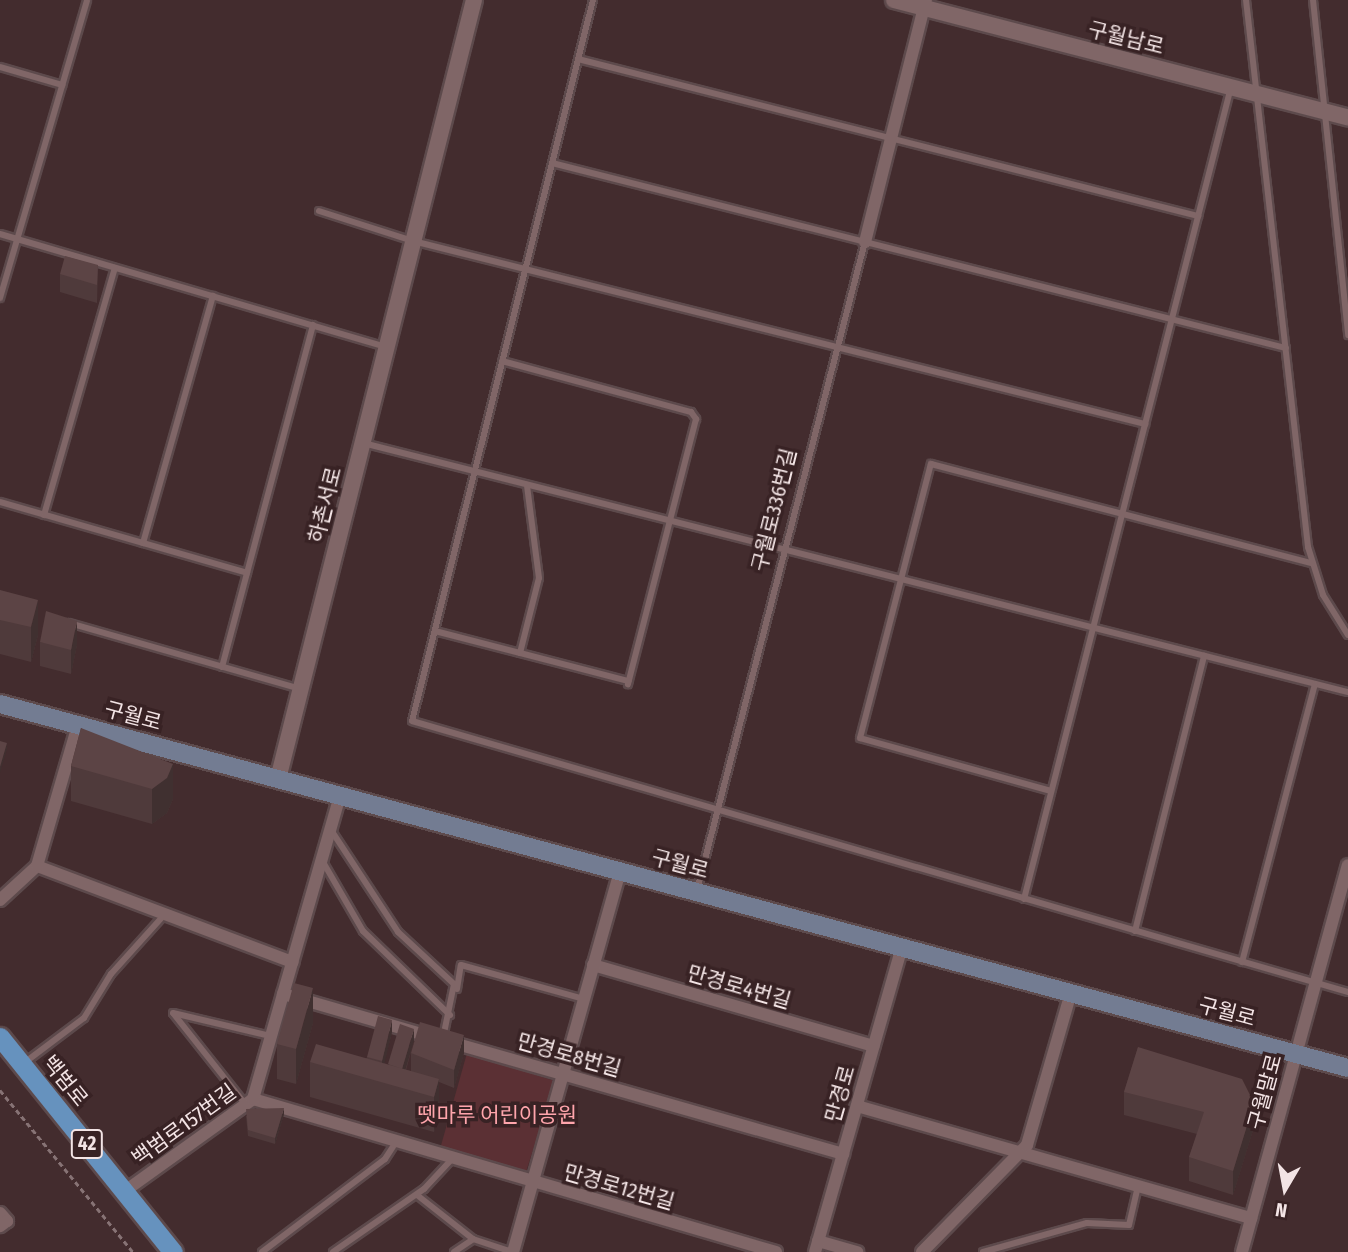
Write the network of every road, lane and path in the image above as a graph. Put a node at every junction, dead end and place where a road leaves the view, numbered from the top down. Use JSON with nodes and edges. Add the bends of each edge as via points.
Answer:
{"nodes":[{"id":1,"x":87,"y":0,"type":"edge"},
{"id":2,"x":474,"y":0,"type":"edge"},
{"id":3,"x":593,"y":0,"type":"edge"},
{"id":4,"x":894,"y":0,"type":"edge"},
{"id":5,"x":1246,"y":0,"type":"edge"},
{"id":6,"x":1313,"y":0,"type":"edge"},
{"id":7,"x":925,"y":4,"type":"edge"},
{"id":8,"x":578,"y":59,"type":"junction"},
{"id":9,"x":0,"y":67,"type":"edge"},
{"id":10,"x":62,"y":85,"type":"junction"},
{"id":11,"x":1231,"y":87,"type":"junction"},
{"id":12,"x":1257,"y":93,"type":"junction"},
{"id":13,"x":1327,"y":111,"type":"junction"},
{"id":14,"x":1348,"y":117,"type":"edge"},
{"id":15,"x":891,"y":138,"type":"junction"},
{"id":16,"x":552,"y":163,"type":"junction"},
{"id":17,"x":319,"y":211,"type":"dead end"},
{"id":18,"x":1198,"y":216,"type":"junction"},
{"id":19,"x":0,"y":234,"type":"edge"},
{"id":20,"x":17,"y":239,"type":"junction"},
{"id":21,"x":413,"y":241,"type":"junction"},
{"id":22,"x":865,"y":242,"type":"junction"},
{"id":23,"x":1340,"y":249,"type":"junction"},
{"id":24,"x":1348,"y":251,"type":"edge"},
{"id":25,"x":115,"y":268,"type":"junction"},
{"id":26,"x":526,"y":269,"type":"junction"},
{"id":27,"x":213,"y":296,"type":"junction"},
{"id":28,"x":0,"y":298,"type":"edge"},
{"id":29,"x":1172,"y":320,"type":"junction"},
{"id":30,"x":313,"y":325,"type":"junction"},
{"id":31,"x":1348,"y":335,"type":"edge"},
{"id":32,"x":835,"y":346,"type":"junction"},
{"id":33,"x":386,"y":347,"type":"junction"},
{"id":34,"x":1286,"y":348,"type":"junction"},
{"id":35,"x":502,"y":361,"type":"junction"},
{"id":36,"x":1145,"y":424,"type":"junction"},
{"id":37,"x":362,"y":443,"type":"junction"},
{"id":38,"x":475,"y":472,"type":"junction"},
{"id":39,"x":527,"y":485,"type":"junction"},
{"id":40,"x":0,"y":502,"type":"edge"},
{"id":41,"x":1122,"y":513,"type":"junction"},
{"id":42,"x":44,"y":515,"type":"junction"},
{"id":43,"x":670,"y":522,"type":"junction"},
{"id":44,"x":143,"y":543,"type":"junction"},
{"id":45,"x":783,"y":551,"type":"junction"},
{"id":46,"x":1312,"y":563,"type":"junction"},
{"id":47,"x":247,"y":573,"type":"junction"},
{"id":48,"x":899,"y":578,"type":"junction"},
{"id":49,"x":52,"y":618,"type":"edge"},
{"id":50,"x":1093,"y":627,"type":"junction"},
{"id":51,"x":435,"y":631,"type":"junction"},
{"id":52,"x":1348,"y":635,"type":"edge"},
{"id":53,"x":520,"y":653,"type":"junction"},
{"id":54,"x":1204,"y":656,"type":"junction"},
{"id":55,"x":222,"y":667,"type":"junction"},
{"id":56,"x":1315,"y":684,"type":"junction"},
{"id":57,"x":301,"y":689,"type":"junction"},
{"id":58,"x":1348,"y":692,"type":"edge"},
{"id":59,"x":0,"y":704,"type":"edge"},
{"id":60,"x":78,"y":725,"type":"junction"},
{"id":61,"x":278,"y":779,"type":"junction"},
{"id":62,"x":1051,"y":791,"type":"junction"},
{"id":63,"x":340,"y":796,"type":"junction"},
{"id":64,"x":717,"y":810,"type":"junction"},
{"id":65,"x":331,"y":829,"type":"junction"},
{"id":66,"x":322,"y":861,"type":"junction"},
{"id":67,"x":37,"y":866,"type":"junction"},
{"id":68,"x":620,"y":871,"type":"junction"},
{"id":69,"x":1347,"y":871,"type":"edge"},
{"id":70,"x":696,"y":892,"type":"junction"},
{"id":71,"x":1024,"y":899,"type":"junction"},
{"id":72,"x":0,"y":900,"type":"edge"},
{"id":73,"x":165,"y":914,"type":"junction"},
{"id":74,"x":1135,"y":931,"type":"junction"},
{"id":75,"x":902,"y":947,"type":"junction"},
{"id":76,"x":293,"y":962,"type":"junction"},
{"id":77,"x":1242,"y":962,"type":"junction"},
{"id":78,"x":593,"y":965,"type":"junction"},
{"id":79,"x":1315,"y":983,"type":"junction"},
{"id":80,"x":457,"y":991,"type":"junction"},
{"id":81,"x":1348,"y":992,"type":"edge"},
{"id":82,"x":1072,"y":993,"type":"junction"},
{"id":83,"x":283,"y":994,"type":"junction"},
{"id":84,"x":584,"y":999,"type":"junction"},
{"id":85,"x":450,"y":1015,"type":"junction"},
{"id":86,"x":272,"y":1035,"type":"junction"},
{"id":87,"x":0,"y":1037,"type":"edge"},
{"id":88,"x":443,"y":1040,"type":"junction"},
{"id":89,"x":874,"y":1046,"type":"junction"},
{"id":90,"x":1296,"y":1054,"type":"junction"},
{"id":91,"x":22,"y":1064,"type":"junction"},
{"id":92,"x":1348,"y":1068,"type":"edge"},
{"id":93,"x":563,"y":1074,"type":"junction"},
{"id":94,"x":0,"y":1090,"type":"edge"},
{"id":95,"x":249,"y":1102,"type":"junction"},
{"id":96,"x":857,"y":1106,"type":"junction"},
{"id":97,"x":396,"y":1142,"type":"junction"},
{"id":98,"x":1019,"y":1152,"type":"junction"},
{"id":99,"x":843,"y":1154,"type":"junction"},
{"id":100,"x":453,"y":1159,"type":"junction"},
{"id":101,"x":533,"y":1183,"type":"junction"},
{"id":102,"x":1138,"y":1186,"type":"junction"},
{"id":103,"x":125,"y":1191,"type":"junction"},
{"id":104,"x":417,"y":1195,"type":"junction"},
{"id":105,"x":0,"y":1213,"type":"edge"},
{"id":106,"x":1251,"y":1218,"type":"junction"},
{"id":107,"x":0,"y":1226,"type":"edge"},
{"id":108,"x":473,"y":1239,"type":"junction"},
{"id":109,"x":817,"y":1247,"type":"edge"},
{"id":110,"x":133,"y":1252,"type":"edge"},
{"id":111,"x":173,"y":1252,"type":"edge"},
{"id":112,"x":262,"y":1252,"type":"edge"},
{"id":113,"x":333,"y":1252,"type":"edge"},
{"id":114,"x":454,"y":1252,"type":"edge"},
{"id":115,"x":512,"y":1252,"type":"edge"},
{"id":116,"x":776,"y":1252,"type":"edge"},
{"id":117,"x":857,"y":1252,"type":"edge"},
{"id":118,"x":922,"y":1252,"type":"edge"},
{"id":119,"x":983,"y":1252,"type":"edge"},
{"id":120,"x":1242,"y":1252,"type":"edge"}],
"edges":[{"from":1,"to":10,"type":"lane"},
{"from":2,"to":21,"type":"street","name":"하촌서로"},
{"from":3,"to":8,"type":"lane"},
{"from":4,"to":7,"type":"street","name":"구월남로"},
{"from":5,"to":12,"type":"lane"},
{"from":6,"to":13,"type":"lane"},
{"from":7,"to":11,"type":"street","name":"구월남로"},
{"from":7,"to":15,"type":"street","name":"구월로336번길"},
{"from":8,"to":15,"type":"lane"},
{"from":8,"to":16,"type":"lane"},
{"from":9,"to":10,"type":"lane"},
{"from":10,"to":20,"type":"lane"},
{"from":11,"to":12,"type":"street","name":"구월남로"},
{"from":11,"to":18,"type":"lane"},
{"from":12,"to":13,"type":"street","name":"구월남로"},
{"from":12,"to":34,"type":"lane"},
{"from":13,"to":14,"type":"street","name":"구월남로"},
{"from":13,"to":23,"type":"lane"},
{"from":15,"to":18,"type":"lane"},
{"from":15,"to":22,"type":"street","name":"구월로336번길"},
{"from":16,"to":22,"type":"lane"},
{"from":16,"to":26,"type":"lane"},
{"from":17,"to":21,"type":"lane"},
{"from":18,"to":29,"type":"lane"},
{"from":19,"to":20,"type":"lane"},
{"from":20,"to":25,"type":"lane"},
{"from":20,"to":28,"type":"lane"},
{"from":21,"to":26,"type":"lane"},
{"from":21,"to":33,"type":"street","name":"하촌서로"},
{"from":22,"to":29,"type":"lane"},
{"from":22,"to":32,"type":"lane","name":"구월로336번길"},
{"from":23,"to":24,"type":"lane"},
{"from":23,"to":31,"type":"lane"},
{"from":25,"to":27,"type":"lane"},
{"from":25,"to":42,"type":"lane"},
{"from":26,"to":32,"type":"lane"},
{"from":26,"to":35,"type":"lane"},
{"from":27,"to":30,"type":"lane"},
{"from":27,"to":44,"type":"lane"},
{"from":29,"to":34,"type":"lane"},
{"from":29,"to":36,"type":"lane"},
{"from":30,"to":33,"type":"lane"},
{"from":30,"to":47,"type":"lane"},
{"from":32,"to":36,"type":"lane"},
{"from":32,"to":45,"type":"lane","name":"구월로336번길"},
{"from":33,"to":37,"type":"street","name":"하촌서로"},
{"from":34,"to":46,"type":"lane"},
{"from":35,"to":38,"type":"lane"},
{"from":35,"to":43,"type":"lane","via":[[691,412],[696,419]]},
{"from":36,"to":41,"type":"lane"},
{"from":37,"to":38,"type":"lane"},
{"from":37,"to":57,"type":"street","name":"하촌서로"},
{"from":38,"to":39,"type":"lane"},
{"from":38,"to":51,"type":"lane"},
{"from":39,"to":43,"type":"lane"},
{"from":39,"to":53,"type":"lane","via":[[539,578]]},
{"from":40,"to":42,"type":"lane"},
{"from":41,"to":46,"type":"lane"},
{"from":41,"to":48,"type":"lane","via":[[930,464]]},
{"from":41,"to":50,"type":"lane"},
{"from":42,"to":44,"type":"lane"},
{"from":43,"to":45,"type":"lane"},
{"from":43,"to":53,"type":"lane","via":[[628,682]]},
{"from":44,"to":47,"type":"lane"},
{"from":45,"to":48,"type":"lane"},
{"from":45,"to":64,"type":"lane","name":"구월로336번길"},
{"from":46,"to":52,"type":"lane"},
{"from":47,"to":55,"type":"lane"},
{"from":48,"to":50,"type":"lane"},
{"from":48,"to":62,"type":"lane","via":[[860,738]]},
{"from":49,"to":55,"type":"lane"},
{"from":50,"to":54,"type":"lane"},
{"from":50,"to":62,"type":"lane"},
{"from":51,"to":53,"type":"lane"},
{"from":51,"to":64,"type":"lane","via":[[412,721]]},
{"from":54,"to":56,"type":"lane"},
{"from":54,"to":74,"type":"lane"},
{"from":55,"to":57,"type":"lane"},
{"from":56,"to":58,"type":"lane"},
{"from":56,"to":77,"type":"lane"},
{"from":57,"to":61,"type":"street","name":"하촌서로"},
{"from":59,"to":60,"type":"main road","name":"구월로"},
{"from":60,"to":61,"type":"main road","name":"구월로"},
{"from":60,"to":67,"type":"street"},
{"from":61,"to":63,"type":"main road","name":"구월로"},
{"from":62,"to":71,"type":"lane"},
{"from":63,"to":65,"type":"street","name":"백범로157번길"},
{"from":63,"to":68,"type":"main road","name":"구월로"},
{"from":64,"to":70,"type":"lane","name":"구월로336번길"},
{"from":64,"to":71,"type":"lane"},
{"from":65,"to":66,"type":"street","name":"백범로157번길"},
{"from":65,"to":80,"type":"lane","via":[[373,899]]},
{"from":66,"to":76,"type":"street","name":"백범로157번길"},
{"from":66,"to":85,"type":"lane","via":[[363,931]]},
{"from":67,"to":72,"type":"street"},
{"from":67,"to":73,"type":"street"},
{"from":68,"to":70,"type":"main road","name":"구월로"},
{"from":68,"to":78,"type":"street"},
{"from":69,"to":79,"type":"street","name":"구월말로"},
{"from":70,"to":75,"type":"main road","name":"구월로"},
{"from":71,"to":74,"type":"lane"},
{"from":73,"to":76,"type":"street"},
{"from":73,"to":91,"type":"lane","via":[[111,974],[84,1018]]},
{"from":74,"to":77,"type":"lane"},
{"from":75,"to":82,"type":"main road","name":"구월로"},
{"from":75,"to":89,"type":"street","name":"만경로"},
{"from":76,"to":83,"type":"street","name":"백범로157번길"},
{"from":77,"to":79,"type":"lane"},
{"from":78,"to":84,"type":"street"},
{"from":78,"to":89,"type":"street","name":"만경로4번길"},
{"from":79,"to":81,"type":"lane"},
{"from":79,"to":90,"type":"street","name":"구월말로"},
{"from":80,"to":84,"type":"lane","via":[[461,965]]},
{"from":80,"to":85,"type":"lane"},
{"from":82,"to":90,"type":"main road","name":"구월로"},
{"from":82,"to":98,"type":"street","via":[[1027,1145]]},
{"from":83,"to":86,"type":"street","name":"백범로157번길"},
{"from":83,"to":88,"type":"street","name":"만경로8번길"},
{"from":84,"to":93,"type":"street"},
{"from":85,"to":88,"type":"lane"},
{"from":86,"to":95,"type":"street","name":"백범로157번길"},
{"from":86,"to":95,"type":"lane","via":[[173,1013]]},
{"from":87,"to":91,"type":"main road","name":"백범로","number":"42"},
{"from":88,"to":93,"type":"street","name":"만경로8번길"},
{"from":89,"to":96,"type":"street","name":"만경로"},
{"from":90,"to":92,"type":"main road","name":"구월로"},
{"from":90,"to":106,"type":"street","name":"구월말로"},
{"from":91,"to":103,"type":"main road","name":"백범로","number":"42"},
{"from":93,"to":99,"type":"street","name":"만경로8번길"},
{"from":93,"to":101,"type":"street"},
{"from":94,"to":110,"type":"path"},
{"from":95,"to":97,"type":"street","name":"만경로12번길"},
{"from":95,"to":103,"type":"street","name":"백범로157번길"},
{"from":96,"to":98,"type":"street"},
{"from":96,"to":99,"type":"street","name":"만경로"},
{"from":97,"to":100,"type":"street","name":"만경로12번길"},
{"from":97,"to":112,"type":"lane","via":[[385,1159]]},
{"from":98,"to":102,"type":"street"},
{"from":98,"to":118,"type":"street"},
{"from":99,"to":109,"type":"street","name":"만경로"},
{"from":100,"to":101,"type":"street","name":"만경로12번길"},
{"from":100,"to":104,"type":"lane"},
{"from":101,"to":115,"type":"street"},
{"from":101,"to":116,"type":"street","name":"만경로12번길"},
{"from":102,"to":106,"type":"street"},
{"from":102,"to":119,"type":"lane","via":[[1129,1225],[1087,1223]]},
{"from":103,"to":111,"type":"main road","name":"백범로","number":"42"},
{"from":104,"to":108,"type":"lane"},
{"from":104,"to":113,"type":"lane"},
{"from":105,"to":107,"type":"street","via":[[7,1221]]},
{"from":106,"to":120,"type":"street","name":"구월말로"},
{"from":108,"to":114,"type":"lane"},
{"from":108,"to":115,"type":"lane"},
{"from":109,"to":117,"type":"street"}]}
